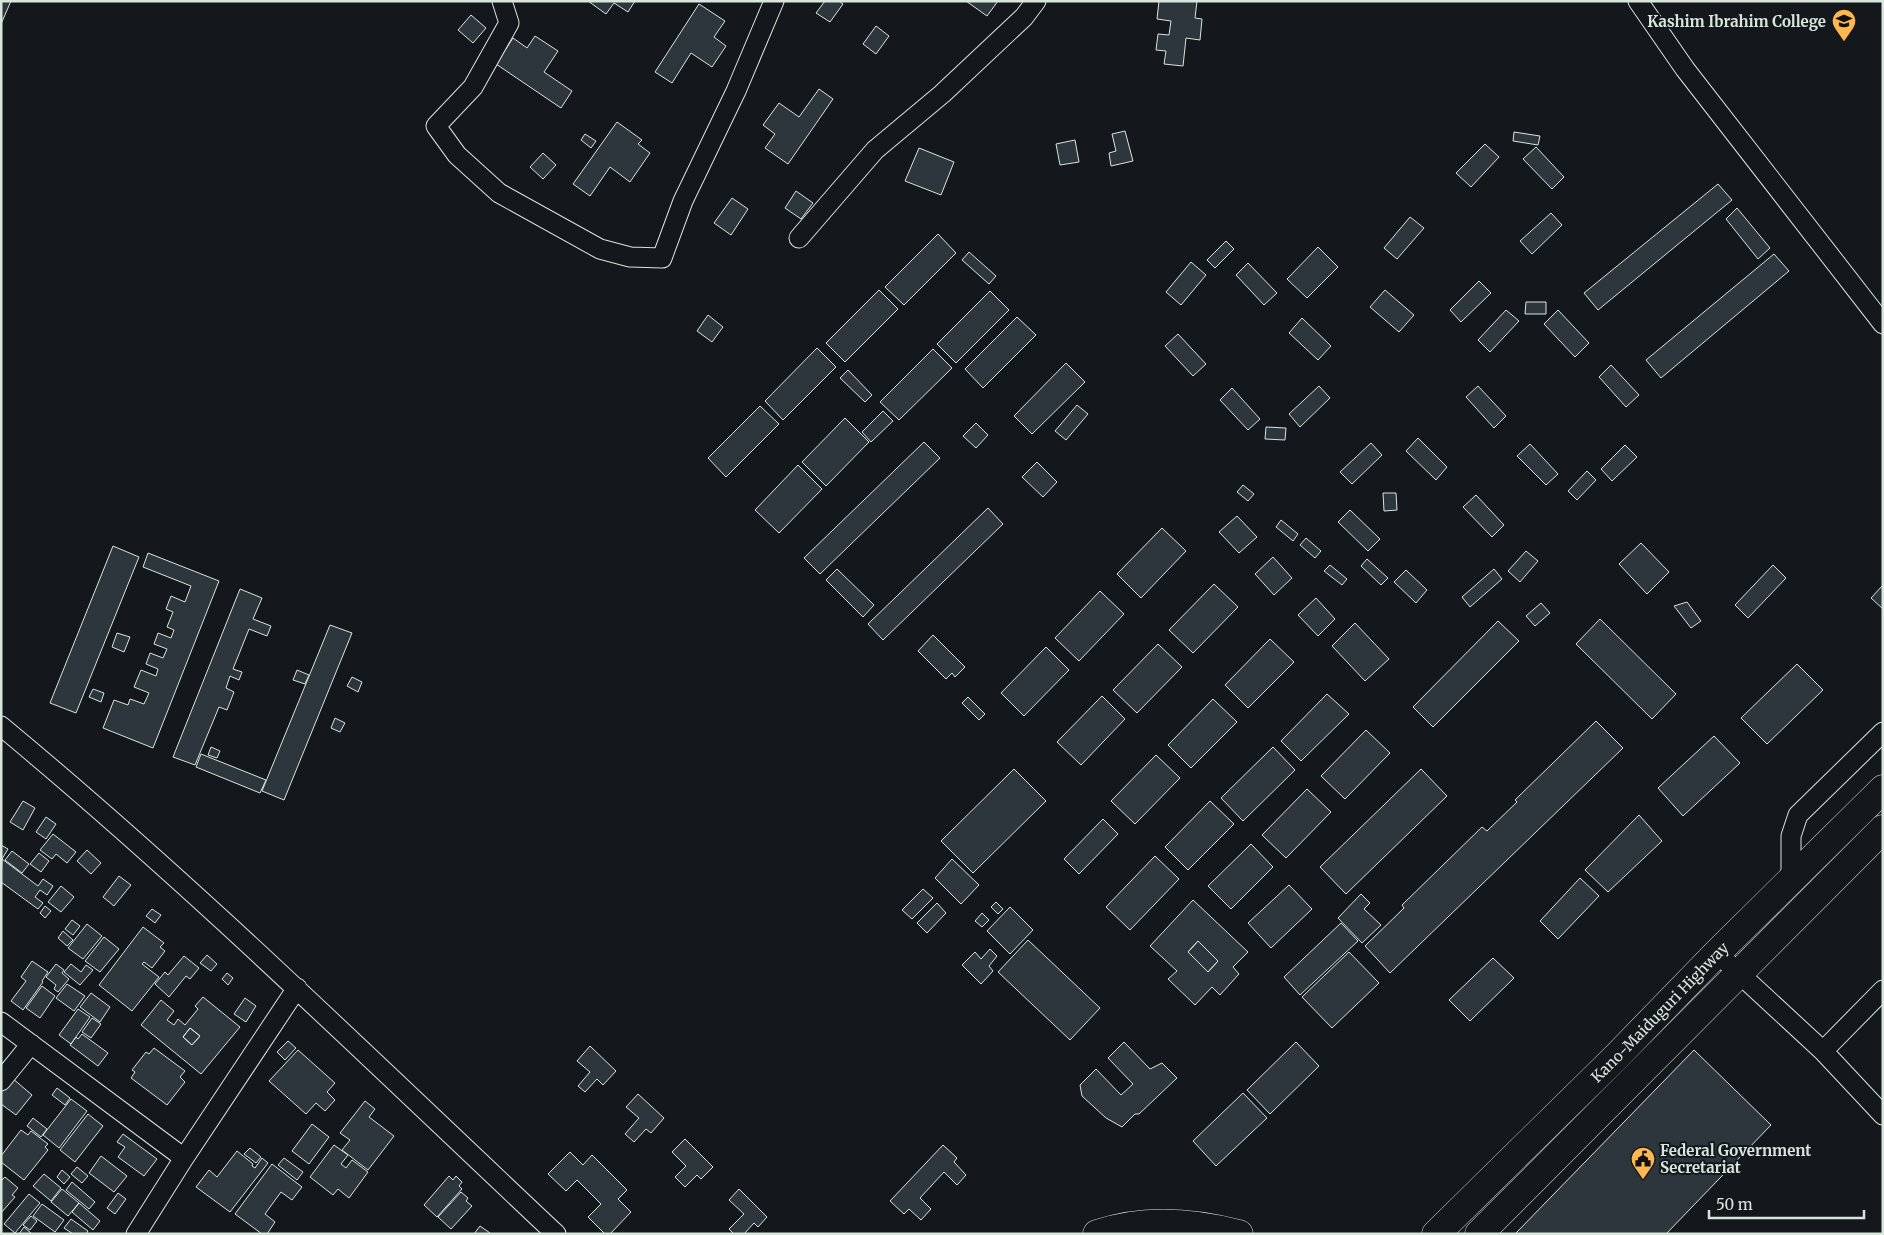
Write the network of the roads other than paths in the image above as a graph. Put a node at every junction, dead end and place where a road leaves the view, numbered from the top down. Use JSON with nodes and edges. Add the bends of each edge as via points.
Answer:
{"nodes":[{"id":1,"x":502,"y":1,"type":"edge"},
{"id":2,"x":774,"y":1,"type":"edge"},
{"id":3,"x":1036,"y":1,"type":"edge"},
{"id":4,"x":1638,"y":1,"type":"edge"},
{"id":5,"x":799,"y":238,"type":"dead end"},
{"id":6,"x":1883,"y":324,"type":"edge"},
{"id":7,"x":1,"y":726,"type":"edge"},
{"id":8,"x":1883,"y":732,"type":"edge"},
{"id":9,"x":1883,"y":789,"type":"edge"},
{"id":10,"x":1883,"y":829,"type":"edge"},
{"id":11,"x":1791,"y":880,"type":"junction"},
{"id":12,"x":1717,"y":953,"type":"junction"},
{"id":13,"x":1739,"y":974,"type":"junction"},
{"id":14,"x":297,"y":988,"type":"junction"},
{"id":15,"x":1883,"y":990,"type":"edge"},
{"id":16,"x":1,"y":1022,"type":"edge"},
{"id":17,"x":31,"y":1044,"type":"junction"},
{"id":18,"x":1823,"y":1051,"type":"junction"},
{"id":19,"x":1,"y":1081,"type":"edge"},
{"id":20,"x":1883,"y":1115,"type":"edge"},
{"id":21,"x":184,"y":1158,"type":"junction"},
{"id":22,"x":1436,"y":1233,"type":"edge"},
{"id":23,"x":136,"y":1234,"type":"edge"},
{"id":24,"x":556,"y":1234,"type":"edge"},
{"id":25,"x":1097,"y":1234,"type":"edge"},
{"id":26,"x":1239,"y":1234,"type":"edge"},
{"id":27,"x":1479,"y":1234,"type":"edge"}],
"edges":[{"from":1,"to":2,"type":"street","via":[[509,23],[473,87],[436,126],[457,155],[499,193],[600,250],[630,257],[662,258],[683,201],[736,91]]},
{"from":3,"to":5,"type":"street","via":[[1024,17],[942,94],[875,150]]},
{"from":4,"to":6,"type":"street","via":[[1684,69]]},
{"from":7,"to":14,"type":"street","via":[[70,783]]},
{"from":8,"to":11,"type":"street","via":[[1798,815],[1791,836]]},
{"from":9,"to":11,"type":"highway","name":"Kano-Maiduguri Highway"},
{"from":10,"to":13,"type":"highway","name":"Kano-Maiduguri Highway"},
{"from":11,"to":12,"type":"highway","name":"Kano-Maiduguri Highway"},
{"from":12,"to":13,"type":"street"},
{"from":12,"to":22,"type":"highway","name":"Kano-Maiduguri Highway"},
{"from":13,"to":18,"type":"street"},
{"from":13,"to":27,"type":"highway","name":"Kano-Maiduguri Highway"},
{"from":14,"to":21,"type":"street"},
{"from":14,"to":24,"type":"street"},
{"from":15,"to":18,"type":"street"},
{"from":16,"to":17,"type":"street"},
{"from":17,"to":19,"type":"street"},
{"from":17,"to":21,"type":"street"},
{"from":18,"to":20,"type":"street"},
{"from":21,"to":23,"type":"street"},
{"from":25,"to":26,"type":"highway","via":[[1149,1224],[1184,1223]]}]}
